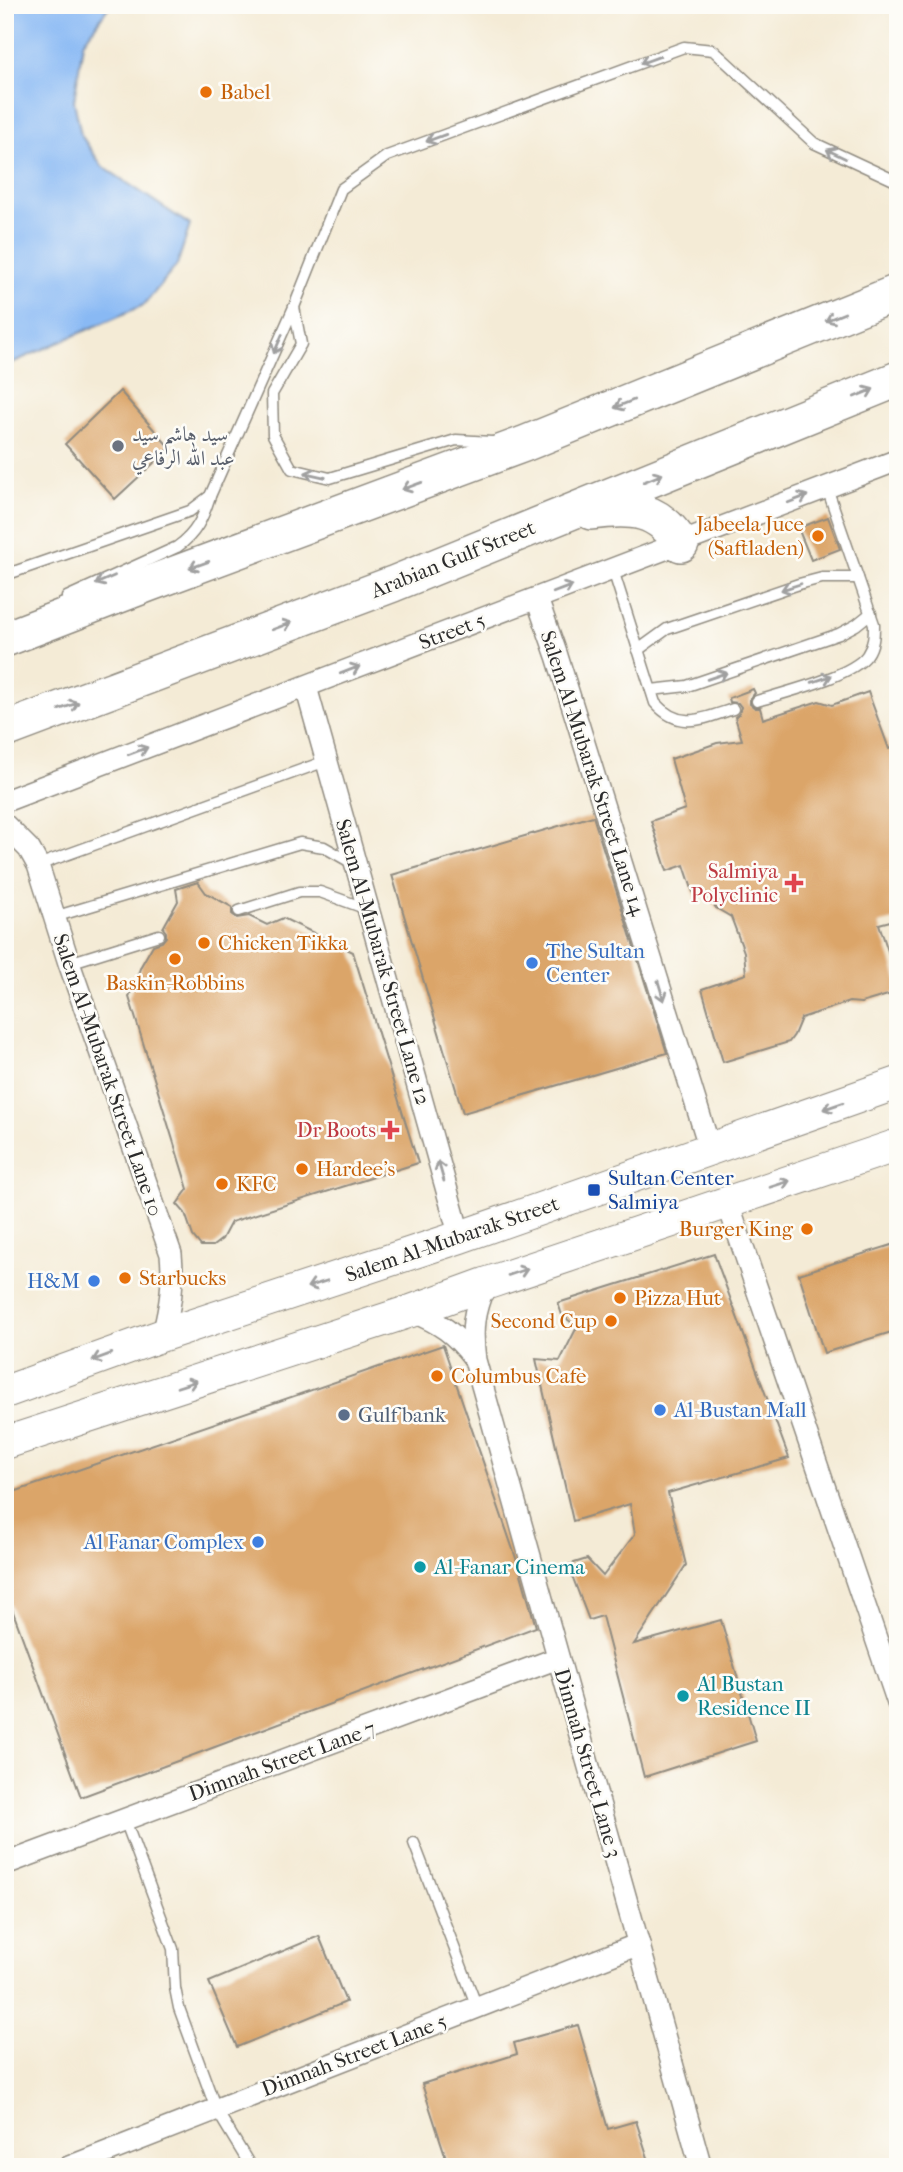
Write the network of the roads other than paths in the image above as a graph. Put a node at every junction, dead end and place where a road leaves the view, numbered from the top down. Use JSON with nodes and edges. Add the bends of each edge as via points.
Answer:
{"nodes":[{"id":1,"x":898,"y":182,"type":"edge"},
{"id":2,"x":898,"y":292,"type":"edge"},
{"id":3,"x":294,"y":307,"type":"junction"},
{"id":4,"x":898,"y":379,"type":"edge"},
{"id":5,"x":524,"y":444,"type":"junction"},
{"id":6,"x":898,"y":460,"type":"edge"},
{"id":7,"x":827,"y":488,"type":"junction"},
{"id":8,"x":210,"y":496,"type":"junction"},
{"id":9,"x":560,"y":516,"type":"junction"},
{"id":10,"x":681,"y":544,"type":"junction"},
{"id":11,"x":612,"y":570,"type":"junction"},
{"id":12,"x":5,"y":575,"type":"edge"},
{"id":13,"x":858,"y":578,"type":"junction"},
{"id":14,"x":537,"y":599,"type":"junction"},
{"id":15,"x":57,"y":602,"type":"dead end"},
{"id":16,"x":871,"y":613,"type":"junction"},
{"id":17,"x":5,"y":639,"type":"edge"},
{"id":18,"x":638,"y":650,"type":"junction"},
{"id":19,"x":306,"y":687,"type":"junction"},
{"id":20,"x":651,"y":690,"type":"junction"},
{"id":21,"x":757,"y":701,"type":"dead end"},
{"id":22,"x":733,"y":709,"type":"dead end"},
{"id":23,"x":5,"y":730,"type":"edge"},
{"id":24,"x":326,"y":761,"type":"junction"},
{"id":25,"x":5,"y":801,"type":"edge"},
{"id":26,"x":5,"y":825,"type":"edge"},
{"id":27,"x":355,"y":864,"type":"junction"},
{"id":28,"x":38,"y":865,"type":"junction"},
{"id":29,"x":368,"y":909,"type":"junction"},
{"id":30,"x":239,"y":911,"type":"dead end"},
{"id":31,"x":54,"y":918,"type":"junction"},
{"id":32,"x":159,"y":935,"type":"dead end"},
{"id":33,"x":69,"y":963,"type":"junction"},
{"id":34,"x":898,"y":1083,"type":"edge"},
{"id":35,"x":898,"y":1145,"type":"edge"},
{"id":36,"x":710,"y":1149,"type":"junction"},
{"id":37,"x":727,"y":1201,"type":"junction"},
{"id":38,"x":460,"y":1237,"type":"junction"},
{"id":39,"x":485,"y":1284,"type":"junction"},
{"id":40,"x":411,"y":1311,"type":"junction"},
{"id":41,"x":163,"y":1335,"type":"junction"},
{"id":42,"x":475,"y":1360,"type":"junction"},
{"id":43,"x":5,"y":1392,"type":"edge"},
{"id":44,"x":5,"y":1443,"type":"edge"},
{"id":45,"x":558,"y":1658,"type":"junction"},
{"id":46,"x":898,"y":1703,"type":"edge"},
{"id":47,"x":125,"y":1820,"type":"junction"},
{"id":48,"x":414,"y":1843,"type":"dead end"},
{"id":49,"x":5,"y":1864,"type":"edge"},
{"id":50,"x":639,"y":1944,"type":"junction"},
{"id":51,"x":477,"y":2007,"type":"junction"},
{"id":52,"x":216,"y":2109,"type":"junction"},
{"id":53,"x":69,"y":2167,"type":"edge"},
{"id":54,"x":251,"y":2167,"type":"edge"},
{"id":55,"x":701,"y":2167,"type":"edge"}],
"edges":[{"from":1,"to":3,"type":"lane","one_way":true,"via":[[814,143],[713,50],[684,47],[387,156],[341,189]]},
{"from":2,"to":5,"type":"main road","one_way":true},
{"from":5,"to":3,"type":"lane","one_way":true,"via":[[456,440],[330,478],[292,469],[273,435],[272,394],[301,344]]},
{"from":3,"to":8,"type":"lane","one_way":true},
{"from":9,"to":4,"type":"main road","name":"Arabian Gulf Street","one_way":true},
{"from":5,"to":17,"type":"main road","one_way":true},
{"from":6,"to":7,"type":"street","name":"Street 5"},
{"from":10,"to":7,"type":"street","name":"Street 5","one_way":true},
{"from":7,"to":13,"type":"lane"},
{"from":8,"to":12,"type":"lane","via":[[190,511]]},
{"from":8,"to":15,"type":"lane","one_way":true,"via":[[189,539]]},
{"from":9,"to":10,"type":"main road","via":[[621,508],[645,511],[672,529]]},
{"from":23,"to":9,"type":"main road","name":"Arabian Gulf Street","one_way":true,"via":[[383,588]]},
{"from":10,"to":11,"type":"street","name":"Street 5"},
{"from":14,"to":11,"type":"street","name":"Street 5","one_way":true},
{"from":11,"to":18,"type":"lane"},
{"from":13,"to":16,"type":"lane"},
{"from":13,"to":18,"type":"lane","one_way":true,"via":[[822,578],[799,584],[667,629]]},
{"from":19,"to":14,"type":"street","name":"Street 5","one_way":true},
{"from":14,"to":36,"type":"street","name":"Salem Al-Mubarak Street Lane 14","one_way":true},
{"from":20,"to":16,"type":"lane","one_way":true,"via":[[687,686],[839,634]]},
{"from":21,"to":16,"type":"lane","one_way":true,"via":[[858,665],[872,646]]},
{"from":18,"to":20,"type":"lane"},
{"from":19,"to":24,"type":"street","name":"Salem Al-Mubarak Street Lane 12"},
{"from":25,"to":19,"type":"street","name":"Street 5","one_way":true},
{"from":20,"to":22,"type":"lane","via":[[655,703],[675,719],[701,720]]},
{"from":24,"to":27,"type":"street","name":"Salem Al-Mubarak Street Lane 12"},
{"from":24,"to":28,"type":"lane"},
{"from":26,"to":28,"type":"street","name":"Salem Al-Mubarak Street Lane 10"},
{"from":27,"to":29,"type":"street","name":"Salem Al-Mubarak Street Lane 12"},
{"from":27,"to":31,"type":"lane","via":[[324,847],[300,843]]},
{"from":28,"to":31,"type":"street","name":"Salem Al-Mubarak Street Lane 10"},
{"from":29,"to":30,"type":"lane","via":[[320,892],[299,892]]},
{"from":38,"to":29,"type":"street","name":"Salem Al-Mubarak Street Lane 12","one_way":true},
{"from":31,"to":33,"type":"street","name":"Salem Al-Mubarak Street Lane 10"},
{"from":32,"to":33,"type":"lane"},
{"from":33,"to":41,"type":"street","name":"Salem Al-Mubarak Street Lane 10","via":[[171,1254],[172,1302]]},
{"from":34,"to":36,"type":"main road","name":"Salem Al-Mubarak Street","one_way":true},
{"from":37,"to":35,"type":"main road","one_way":true},
{"from":36,"to":38,"type":"main road","name":"Salem Al-Mubarak Street"},
{"from":39,"to":37,"type":"main road","one_way":true},
{"from":37,"to":46,"type":"street"},
{"from":38,"to":41,"type":"main road","name":"Salem Al-Mubarak Street","one_way":true},
{"from":39,"to":40,"type":"main road"},
{"from":39,"to":42,"type":"street","name":"Dimnah Street Lane 3","via":[[474,1308]]},
{"from":40,"to":42,"type":"street","name":"Dimnah Street Lane 3","via":[[436,1321],[458,1338]]},
{"from":44,"to":40,"type":"main road","one_way":true},
{"from":41,"to":43,"type":"main road","name":"Salem Al-Mubarak Street","one_way":true},
{"from":42,"to":45,"type":"street","name":"Dimnah Street Lane 3"},
{"from":45,"to":47,"type":"street","name":"Dimnah Street Lane 7"},
{"from":45,"to":50,"type":"street","name":"Dimnah Street Lane 3"},
{"from":47,"to":49,"type":"street","name":"Dimnah Street Lane 7"},
{"from":47,"to":52,"type":"lane","via":[[173,1949],[179,2008]]},
{"from":48,"to":51,"type":"lane"},
{"from":50,"to":51,"type":"street","name":"Dimnah Street Lane 5"},
{"from":50,"to":55,"type":"street","name":"Dimnah Street Lane 3"},
{"from":51,"to":52,"type":"street","name":"Dimnah Street Lane 5"},
{"from":52,"to":53,"type":"street","name":"Dimnah Street Lane 5"},
{"from":52,"to":54,"type":"lane"}]}
